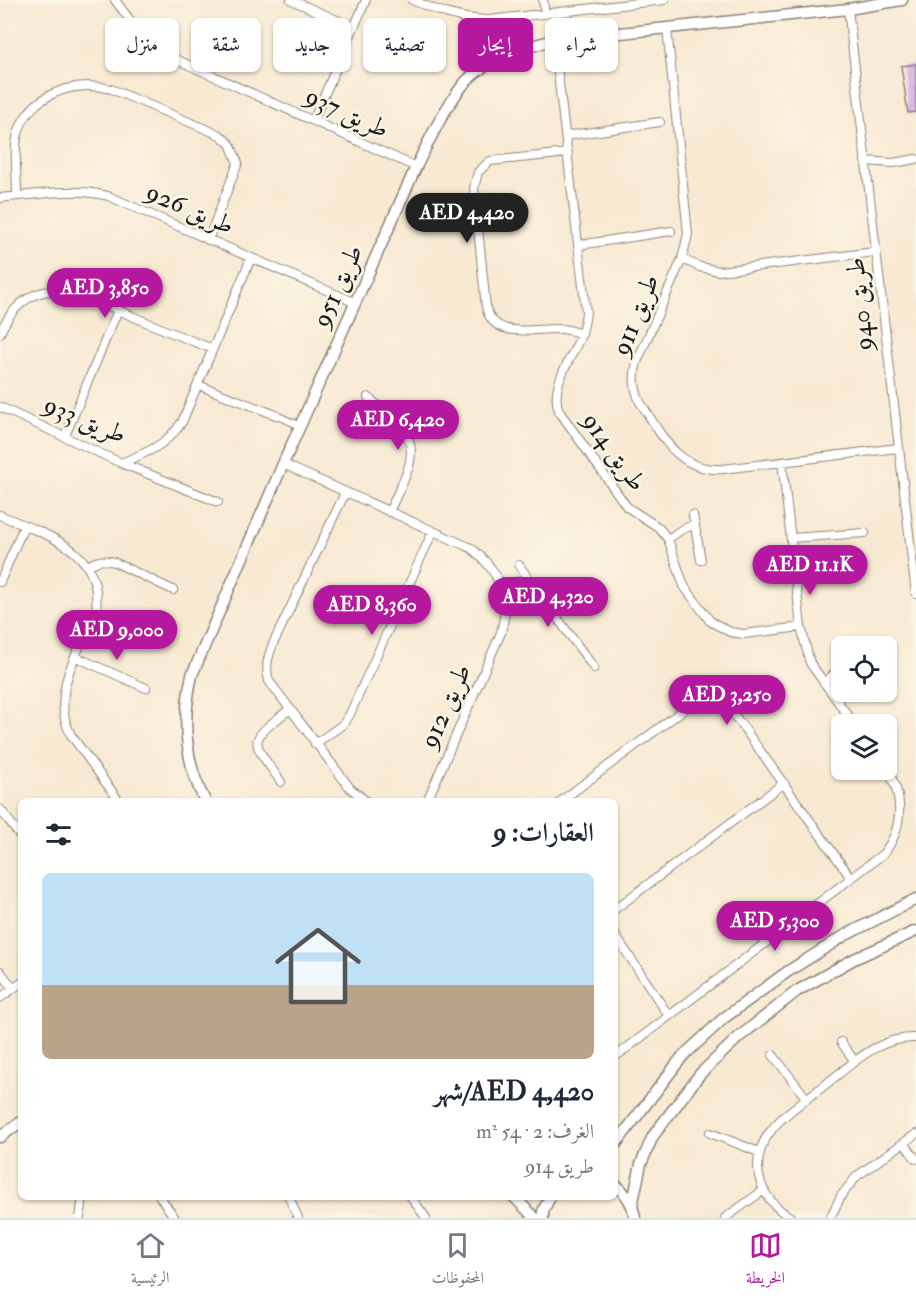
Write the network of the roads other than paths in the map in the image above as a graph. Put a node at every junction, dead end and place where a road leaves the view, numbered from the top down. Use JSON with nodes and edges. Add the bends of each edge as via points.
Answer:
{"nodes":[{"id":1,"x":115,"y":0,"type":"edge"},
{"id":2,"x":291,"y":0,"type":"edge"},
{"id":3,"x":366,"y":0,"type":"edge"},
{"id":4,"x":412,"y":0,"type":"edge"},
{"id":5,"x":543,"y":0,"type":"edge"},
{"id":6,"x":664,"y":0,"type":"edge"},
{"id":7,"x":902,"y":0,"type":"edge"},
{"id":8,"x":848,"y":9,"type":"junction"},
{"id":9,"x":545,"y":14,"type":"junction"},
{"id":10,"x":353,"y":27,"type":"junction"},
{"id":11,"x":667,"y":28,"type":"junction"},
{"id":12,"x":618,"y":33,"type":"edge"},
{"id":13,"x":545,"y":42,"type":"edge"},
{"id":14,"x":558,"y":72,"type":"edge"},
{"id":15,"x":313,"y":121,"type":"junction"},
{"id":16,"x":660,"y":122,"type":"dead end"},
{"id":17,"x":565,"y":136,"type":"junction"},
{"id":18,"x":568,"y":153,"type":"junction"},
{"id":19,"x":916,"y":159,"type":"edge"},
{"id":20,"x":865,"y":161,"type":"junction"},
{"id":21,"x":416,"y":167,"type":"junction"},
{"id":22,"x":18,"y":196,"type":"junction"},
{"id":23,"x":0,"y":198,"type":"edge"},
{"id":24,"x":671,"y":231,"type":"dead end"},
{"id":25,"x":208,"y":240,"type":"junction"},
{"id":26,"x":579,"y":245,"type":"junction"},
{"id":27,"x":875,"y":252,"type":"junction"},
{"id":28,"x":251,"y":258,"type":"junction"},
{"id":29,"x":682,"y":259,"type":"junction"},
{"id":30,"x":356,"y":303,"type":"junction"},
{"id":31,"x":118,"y":310,"type":"junction"},
{"id":32,"x":0,"y":333,"type":"edge"},
{"id":33,"x":582,"y":334,"type":"junction"},
{"id":34,"x":213,"y":350,"type":"junction"},
{"id":35,"x":198,"y":385,"type":"junction"},
{"id":36,"x":368,"y":397,"type":"dead end"},
{"id":37,"x":0,"y":407,"type":"edge"},
{"id":38,"x":276,"y":415,"type":"joint"},
{"id":39,"x":300,"y":426,"type":"junction"},
{"id":40,"x":65,"y":436,"type":"junction"},
{"id":41,"x":897,"y":448,"type":"junction"},
{"id":42,"x":782,"y":462,"type":"junction"},
{"id":43,"x":121,"y":463,"type":"junction"},
{"id":44,"x":283,"y":464,"type":"junction"},
{"id":45,"x":345,"y":493,"type":"junction"},
{"id":46,"x":218,"y":501,"type":"dead end"},
{"id":47,"x":389,"y":513,"type":"junction"},
{"id":48,"x":0,"y":515,"type":"edge"},
{"id":49,"x":24,"y":526,"type":"junction"},
{"id":50,"x":433,"y":531,"type":"junction"},
{"id":51,"x":865,"y":532,"type":"dead end"},
{"id":52,"x":668,"y":538,"type":"junction"},
{"id":53,"x":790,"y":538,"type":"junction"},
{"id":54,"x":701,"y":560,"type":"dead end"},
{"id":55,"x":519,"y":565,"type":"dead end"},
{"id":56,"x":88,"y":566,"type":"junction"},
{"id":57,"x":528,"y":578,"type":"junction"},
{"id":58,"x":0,"y":582,"type":"edge"},
{"id":59,"x":501,"y":587,"type":"junction"},
{"id":60,"x":173,"y":590,"type":"dead end"},
{"id":61,"x":916,"y":594,"type":"edge"},
{"id":62,"x":801,"y":627,"type":"junction"},
{"id":63,"x":76,"y":657,"type":"junction"},
{"id":64,"x":594,"y":668,"type":"dead end"},
{"id":65,"x":831,"y":677,"type":"edge"},
{"id":66,"x":824,"y":683,"type":"junction"},
{"id":67,"x":146,"y":688,"type":"dead end"},
{"id":68,"x":290,"y":709,"type":"junction"},
{"id":69,"x":847,"y":714,"type":"edge"},
{"id":70,"x":315,"y":744,"type":"junction"},
{"id":71,"x":892,"y":780,"type":"edge"},
{"id":72,"x":281,"y":782,"type":"dead end"},
{"id":73,"x":784,"y":783,"type":"junction"},
{"id":74,"x":117,"y":798,"type":"edge"},
{"id":75,"x":204,"y":798,"type":"edge"},
{"id":76,"x":362,"y":798,"type":"edge"},
{"id":77,"x":428,"y":798,"type":"edge"},
{"id":78,"x":565,"y":798,"type":"edge"},
{"id":79,"x":0,"y":809,"type":"edge"},
{"id":80,"x":18,"y":833,"type":"edge"},
{"id":81,"x":851,"y":878,"type":"junction"},
{"id":82,"x":916,"y":899,"type":"edge"},
{"id":83,"x":618,"y":907,"type":"edge"},
{"id":84,"x":916,"y":931,"type":"edge"},
{"id":85,"x":618,"y":940,"type":"edge"},
{"id":86,"x":0,"y":970,"type":"edge"},
{"id":87,"x":17,"y":986,"type":"edge"},
{"id":88,"x":0,"y":998,"type":"edge"},
{"id":89,"x":669,"y":1016,"type":"junction"},
{"id":90,"x":916,"y":1038,"type":"edge"},
{"id":91,"x":842,"y":1042,"type":"dead end"},
{"id":92,"x":773,"y":1054,"type":"dead end"},
{"id":93,"x":618,"y":1055,"type":"edge"},
{"id":94,"x":855,"y":1062,"type":"junction"},
{"id":95,"x":807,"y":1099,"type":"junction"},
{"id":96,"x":18,"y":1124,"type":"edge"},
{"id":97,"x":710,"y":1133,"type":"dead end"},
{"id":98,"x":916,"y":1134,"type":"edge"},
{"id":99,"x":0,"y":1137,"type":"edge"},
{"id":100,"x":618,"y":1140,"type":"edge"},
{"id":101,"x":904,"y":1143,"type":"junction"},
{"id":102,"x":759,"y":1152,"type":"junction"},
{"id":103,"x":916,"y":1159,"type":"edge"},
{"id":104,"x":618,"y":1186,"type":"edge"},
{"id":105,"x":764,"y":1190,"type":"junction"},
{"id":106,"x":83,"y":1200,"type":"edge"},
{"id":107,"x":162,"y":1200,"type":"edge"},
{"id":108,"x":290,"y":1200,"type":"edge"},
{"id":109,"x":413,"y":1200,"type":"edge"},
{"id":110,"x":517,"y":1200,"type":"edge"},
{"id":111,"x":548,"y":1200,"type":"edge"},
{"id":112,"x":633,"y":1206,"type":"junction"},
{"id":113,"x":80,"y":1218,"type":"edge"},
{"id":114,"x":175,"y":1218,"type":"edge"},
{"id":115,"x":298,"y":1218,"type":"edge"},
{"id":116,"x":426,"y":1218,"type":"edge"},
{"id":117,"x":535,"y":1218,"type":"edge"},
{"id":118,"x":543,"y":1218,"type":"edge"},
{"id":119,"x":635,"y":1218,"type":"edge"},
{"id":120,"x":725,"y":1218,"type":"edge"},
{"id":121,"x":792,"y":1218,"type":"edge"},
{"id":122,"x":830,"y":1218,"type":"edge"}],
"edges":[{"from":1,"to":15,"type":"street","name":"طريق 937","via":[[143,38],[162,53]]},
{"from":2,"to":10,"type":"street"},
{"from":3,"to":10,"type":"street"},
{"from":4,"to":9,"type":"street","via":[[449,15],[475,20]]},
{"from":5,"to":9,"type":"street"},
{"from":6,"to":9,"type":"street"},
{"from":7,"to":8,"type":"street","name":"طريق 951"},
{"from":8,"to":11,"type":"street","name":"طريق 951"},
{"from":8,"to":20,"type":"street","name":"طريق 940"},
{"from":10,"to":15,"type":"street"},
{"from":11,"to":12,"type":"street","name":"طريق 951"},
{"from":11,"to":29,"type":"street","name":"طريق 911","via":[[688,224]]},
{"from":13,"to":21,"type":"street","name":"طريق 951","via":[[495,61],[464,83]]},
{"from":14,"to":17,"type":"street","name":"طريق 914"},
{"from":15,"to":21,"type":"street","name":"طريق 937"},
{"from":16,"to":17,"type":"street"},
{"from":17,"to":18,"type":"street","name":"طريق 914"},
{"from":18,"to":26,"type":"street","name":"طريق 914"},
{"from":18,"to":33,"type":"street","via":[[490,161],[478,172],[474,188],[490,319],[511,331],[559,329]]},
{"from":19,"to":20,"type":"street","via":[[893,163]]},
{"from":20,"to":27,"type":"street","name":"طريق 940"},
{"from":21,"to":30,"type":"street","name":"طريق 951"},
{"from":22,"to":23,"type":"street","name":"طريق 926"},
{"from":22,"to":25,"type":"street","name":"طريق 926","via":[[70,191],[98,194]]},
{"from":22,"to":25,"type":"street","via":[[16,143],[22,122],[34,105],[58,90],[95,84],[220,135],[230,144],[238,163]]},
{"from":24,"to":26,"type":"street"},
{"from":25,"to":28,"type":"street","name":"طريق 926"},
{"from":26,"to":33,"type":"street","name":"طريق 914","via":[[586,312]]},
{"from":27,"to":29,"type":"street","via":[[719,271]]},
{"from":27,"to":41,"type":"street","name":"طريق 940"},
{"from":28,"to":30,"type":"street","name":"طريق 926"},
{"from":28,"to":34,"type":"street","name":"طريق 933"},
{"from":29,"to":42,"type":"street","name":"طريق 911","via":[[637,362],[634,378],[640,402],[673,450],[696,466],[714,470]]},
{"from":30,"to":39,"type":"street","name":"طريق 951"},
{"from":31,"to":32,"type":"street","via":[[78,294],[51,291],[21,302]]},
{"from":31,"to":34,"type":"street"},
{"from":31,"to":40,"type":"street"},
{"from":33,"to":52,"type":"street","name":"طريق 914","via":[[556,389],[559,411],[627,507]]},
{"from":34,"to":35,"type":"street","name":"طريق 933"},
{"from":35,"to":38,"type":"street"},
{"from":35,"to":43,"type":"street","name":"طريق 933","via":[[182,422],[170,437],[147,453]]},
{"from":36,"to":47,"type":"street","via":[[405,432],[411,448],[409,465]]},
{"from":37,"to":40,"type":"street","name":"طريق 933"},
{"from":38,"to":39,"type":"street"},
{"from":39,"to":44,"type":"street","name":"طريق 951"},
{"from":40,"to":43,"type":"street","name":"طريق 933"},
{"from":41,"to":42,"type":"street","name":"طريق 911"},
{"from":41,"to":61,"type":"street","name":"طريق 940"},
{"from":42,"to":53,"type":"street"},
{"from":43,"to":46,"type":"street"},
{"from":44,"to":45,"type":"street","name":"طريق 912"},
{"from":44,"to":75,"type":"street","name":"طريق 951","via":[[192,675],[184,721],[186,745],[192,773]]},
{"from":45,"to":47,"type":"street","name":"طريق 912"},
{"from":45,"to":68,"type":"street","via":[[267,661],[269,681]]},
{"from":47,"to":50,"type":"street","name":"طريق 912"},
{"from":48,"to":49,"type":"street"},
{"from":49,"to":56,"type":"street","via":[[72,549]]},
{"from":49,"to":58,"type":"street"},
{"from":50,"to":59,"type":"street","name":"طريق 912","via":[[482,556]]},
{"from":50,"to":70,"type":"street","via":[[349,716]]},
{"from":51,"to":53,"type":"street"},
{"from":52,"to":54,"type":"street","via":[[694,520]]},
{"from":52,"to":62,"type":"street","via":[[688,593],[716,626],[744,634]]},
{"from":53,"to":62,"type":"street"},
{"from":55,"to":57,"type":"street"},
{"from":56,"to":60,"type":"street","via":[[96,561],[114,562]]},
{"from":56,"to":63,"type":"street","via":[[96,588],[96,611]]},
{"from":57,"to":59,"type":"street"},
{"from":57,"to":64,"type":"street"},
{"from":59,"to":77,"type":"street","name":"طريق 912","via":[[505,620]]},
{"from":62,"to":66,"type":"street","via":[[810,663]]},
{"from":63,"to":67,"type":"street"},
{"from":63,"to":74,"type":"street","via":[[64,685],[63,716],[71,735]]},
{"from":65,"to":66,"type":"street"},
{"from":66,"to":69,"type":"street"},
{"from":68,"to":70,"type":"street"},
{"from":68,"to":72,"type":"street","via":[[262,730],[256,740],[257,748]]},
{"from":70,"to":76,"type":"street"},
{"from":71,"to":81,"type":"street","via":[[900,810],[897,830],[883,854]]},
{"from":73,"to":78,"type":"street","via":[[730,710],[706,698],[698,699]]},
{"from":73,"to":81,"type":"street"},
{"from":73,"to":83,"type":"street"},
{"from":79,"to":80,"type":"street"},
{"from":81,"to":89,"type":"street"},
{"from":82,"to":100,"type":"street","via":[[844,936],[724,1018],[682,1057]]},
{"from":84,"to":112,"type":"street","via":[[854,959],[798,992],[739,1037],[700,1074],[653,1136],[641,1164]]},
{"from":85,"to":89,"type":"street"},
{"from":86,"to":87,"type":"street"},
{"from":87,"to":88,"type":"street"},
{"from":89,"to":93,"type":"street"},
{"from":90,"to":94,"type":"street","via":[[901,1037],[877,1046]]},
{"from":91,"to":94,"type":"street"},
{"from":92,"to":95,"type":"street"},
{"from":94,"to":95,"type":"street"},
{"from":95,"to":102,"type":"street","via":[[782,1117]]},
{"from":96,"to":99,"type":"street"},
{"from":97,"to":102,"type":"street"},
{"from":98,"to":101,"type":"street"},
{"from":101,"to":103,"type":"street"},
{"from":101,"to":122,"type":"street","via":[[857,1176]]},
{"from":102,"to":105,"type":"street","via":[[757,1164]]},
{"from":104,"to":112,"type":"street"},
{"from":105,"to":120,"type":"street"},
{"from":105,"to":121,"type":"street"},
{"from":106,"to":113,"type":"street"},
{"from":107,"to":114,"type":"street"},
{"from":108,"to":115,"type":"street"},
{"from":109,"to":116,"type":"street"},
{"from":110,"to":117,"type":"street"},
{"from":111,"to":118,"type":"street"},
{"from":112,"to":119,"type":"street"}]}
